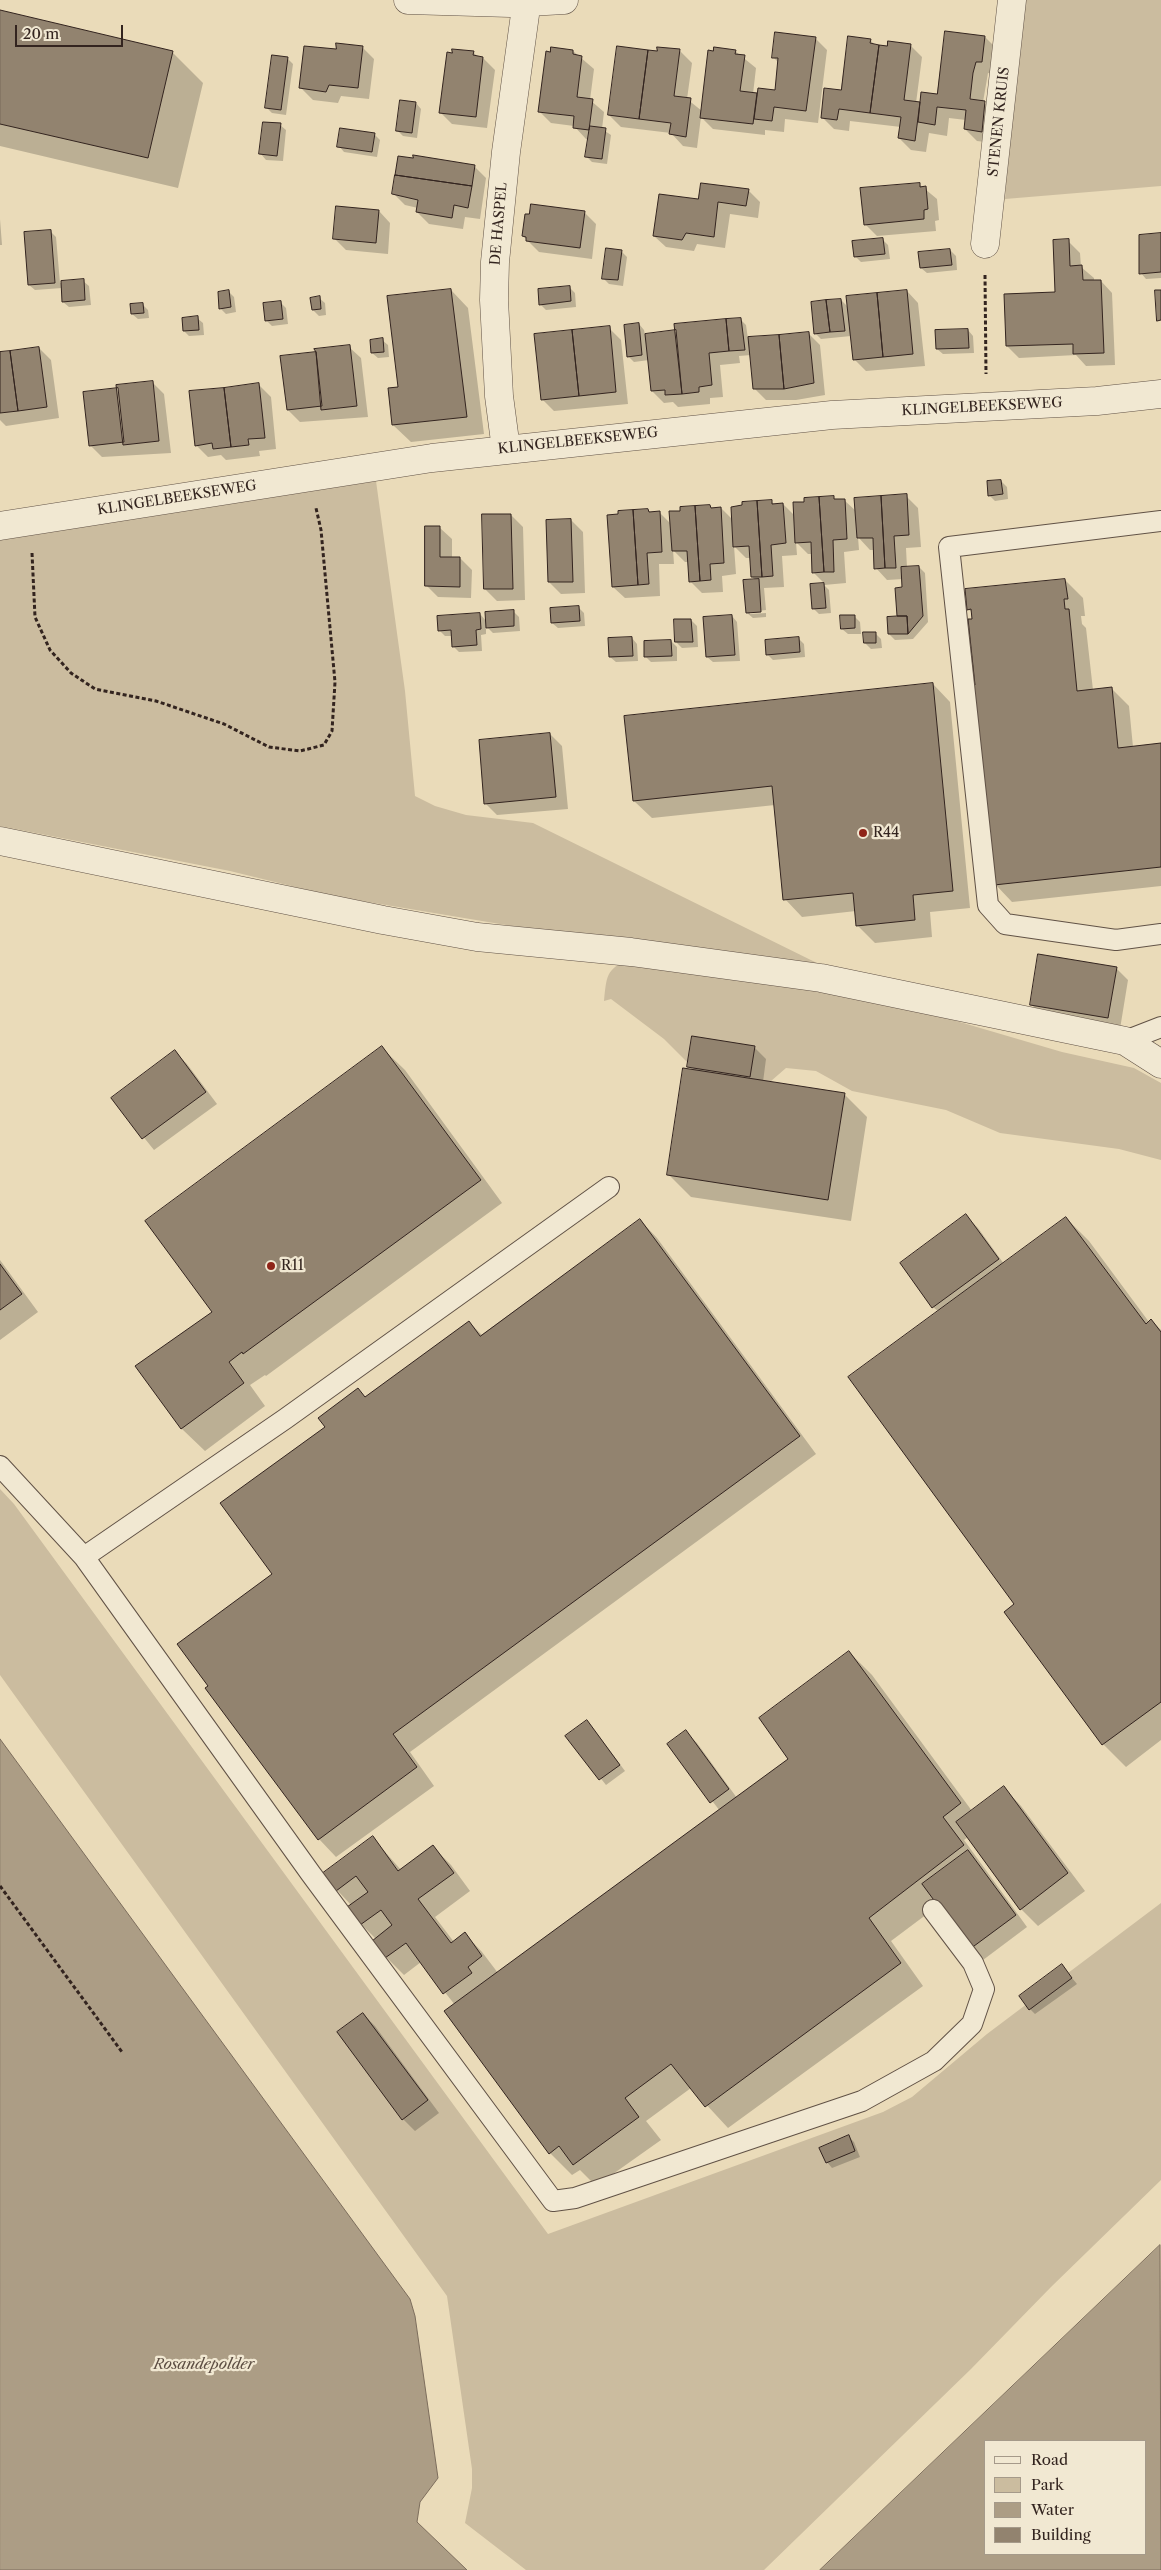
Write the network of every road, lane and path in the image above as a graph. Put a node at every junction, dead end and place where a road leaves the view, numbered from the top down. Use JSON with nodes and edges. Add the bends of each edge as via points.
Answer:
{"nodes":[{"id":1,"x":408,"y":0,"type":"edge"},
{"id":2,"x":564,"y":0,"type":"edge"},
{"id":3,"x":1012,"y":0,"type":"edge"},
{"id":4,"x":527,"y":1,"type":"edge"},
{"id":5,"x":985,"y":244,"type":"joint"},
{"id":6,"x":1161,"y":394,"type":"edge"},
{"id":7,"x":986,"y":408,"type":"junction"},
{"id":8,"x":506,"y":449,"type":"junction"},
{"id":9,"x":311,"y":477,"type":"junction"},
{"id":10,"x":35,"y":520,"type":"junction"},
{"id":11,"x":1161,"y":521,"type":"edge"},
{"id":12,"x":0,"y":526,"type":"edge"},
{"id":13,"x":0,"y":841,"type":"edge"},
{"id":14,"x":1161,"y":934,"type":"edge"},
{"id":15,"x":1161,"y":1027,"type":"edge"},
{"id":16,"x":1124,"y":1041,"type":"junction"},
{"id":17,"x":1161,"y":1064,"type":"edge"},
{"id":18,"x":608,"y":1187,"type":"dead end"},
{"id":19,"x":0,"y":1466,"type":"edge"},
{"id":20,"x":84,"y":1557,"type":"junction"},
{"id":21,"x":0,"y":1886,"type":"edge"},
{"id":22,"x":933,"y":1910,"type":"dead end"},
{"id":23,"x":122,"y":2052,"type":"dead end"}],
"edges":[{"from":1,"to":4,"type":"street"},
{"from":2,"to":4,"type":"street"},
{"from":3,"to":5,"type":"street","name":"STENEN KRUIS"},
{"from":4,"to":8,"type":"street","name":"DE HASPEL","via":[[495,262],[499,396]]},
{"from":5,"to":7,"type":"path"},
{"from":6,"to":7,"type":"street","name":"KLINGELBEEKSEWEG"},
{"from":7,"to":8,"type":"street","name":"KLINGELBEEKSEWEG","via":[[832,415]]},
{"from":8,"to":9,"type":"street","name":"KLINGELBEEKSEWEG"},
{"from":9,"to":10,"type":"street","name":"KLINGELBEEKSEWEG"},
{"from":9,"to":10,"type":"path","via":[[321,530],[329,608],[335,715],[332,731],[324,745],[300,751],[269,747],[224,724],[156,701],[95,689],[71,673],[50,650],[35,617],[31,577]]},
{"from":10,"to":12,"type":"street","name":"KLINGELBEEKSEWEG"},
{"from":11,"to":14,"type":"lane","via":[[949,547],[988,905],[1005,924],[1116,940]]},
{"from":13,"to":16,"type":"street","via":[[477,937],[631,952],[821,978]]},
{"from":15,"to":16,"type":"lane"},
{"from":16,"to":17,"type":"street"},
{"from":18,"to":20,"type":"lane","via":[[284,1419]]},
{"from":19,"to":20,"type":"lane"},
{"from":20,"to":22,"type":"lane","via":[[310,1874],[553,2201],[574,2198],[862,2100],[934,2061],[972,2024],[984,1989],[973,1963]]},
{"from":21,"to":23,"type":"path"}]}
